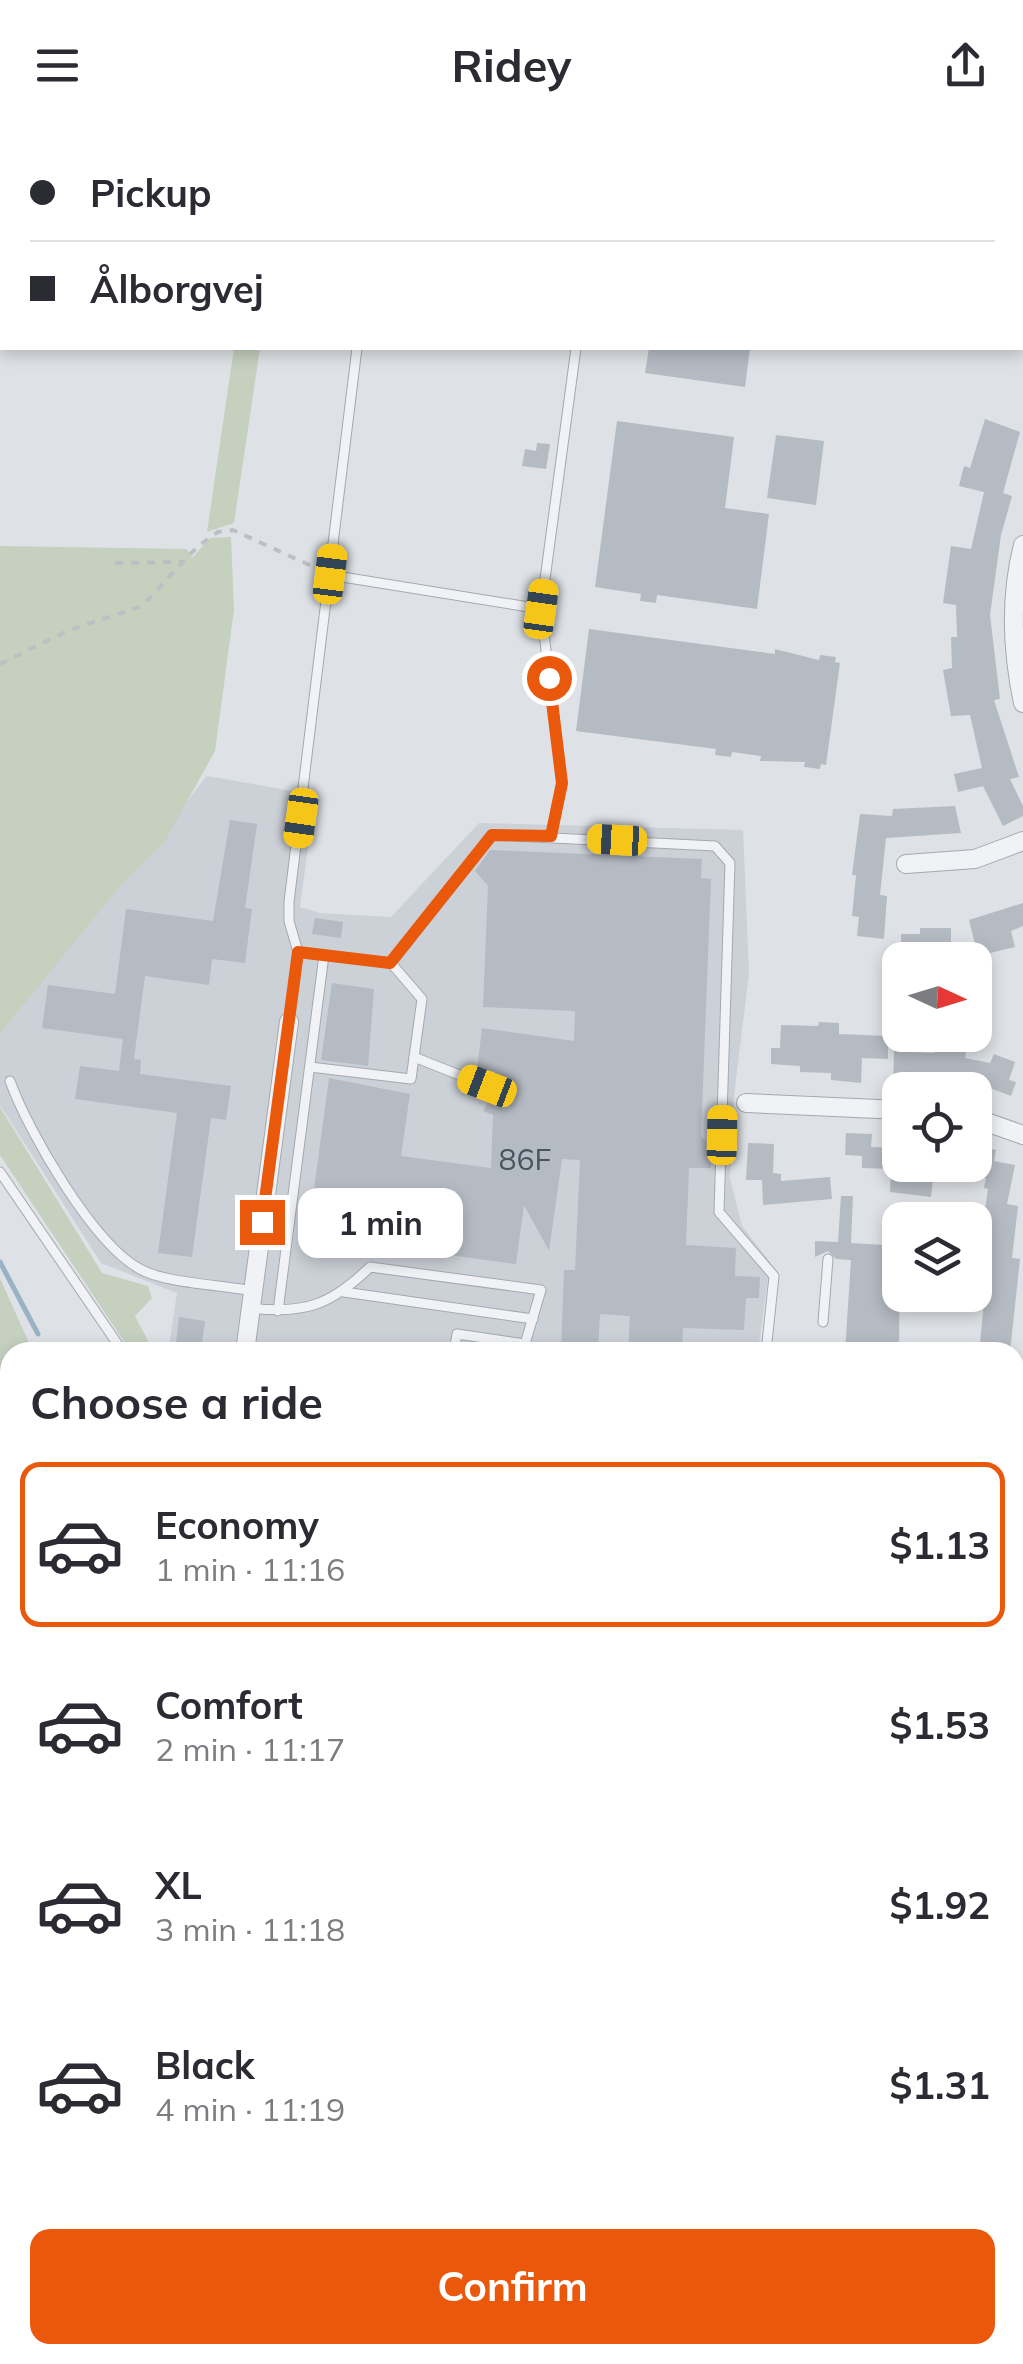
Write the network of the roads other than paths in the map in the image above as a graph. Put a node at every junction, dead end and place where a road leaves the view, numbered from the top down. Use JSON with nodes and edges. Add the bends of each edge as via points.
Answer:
{"nodes":[{"id":1,"x":357,"y":350,"type":"edge"},
{"id":2,"x":576,"y":350,"type":"edge"},
{"id":3,"x":1023,"y":545,"type":"edge"},
{"id":4,"x":330,"y":574,"type":"junction"},
{"id":5,"x":541,"y":609,"type":"junction"},
{"id":6,"x":1023,"y":703,"type":"edge"},
{"id":7,"x":551,"y":836,"type":"junction"},
{"id":8,"x":1023,"y":841,"type":"edge"},
{"id":9,"x":906,"y":864,"type":"dead end"},
{"id":10,"x":298,"y":952,"type":"junction"},
{"id":11,"x":324,"y":955,"type":"junction"},
{"id":12,"x":390,"y":963,"type":"junction"},
{"id":13,"x":288,"y":1022,"type":"joint"},
{"id":14,"x":414,"y":1057,"type":"junction"},
{"id":15,"x":310,"y":1067,"type":"junction"},
{"id":16,"x":10,"y":1081,"type":"dead end"},
{"id":17,"x":487,"y":1086,"type":"dead end"},
{"id":18,"x":746,"y":1103,"type":"dead end"},
{"id":19,"x":882,"y":1109,"type":"edge"},
{"id":20,"x":992,"y":1124,"type":"edge"},
{"id":21,"x":1023,"y":1135,"type":"edge"},
{"id":22,"x":0,"y":1172,"type":"edge"},
{"id":23,"x":828,"y":1260,"type":"dead end"},
{"id":24,"x":344,"y":1292,"type":"junction"},
{"id":25,"x":252,"y":1299,"type":"junction"},
{"id":26,"x":278,"y":1311,"type":"junction"},
{"id":27,"x":532,"y":1319,"type":"junction"},
{"id":28,"x":824,"y":1322,"type":"dead end"},
{"id":29,"x":116,"y":1342,"type":"edge"},
{"id":30,"x":246,"y":1342,"type":"edge"},
{"id":31,"x":456,"y":1342,"type":"edge"},
{"id":32,"x":512,"y":1342,"type":"edge"},
{"id":33,"x":526,"y":1342,"type":"edge"},
{"id":34,"x":767,"y":1342,"type":"edge"}],
"edges":[{"from":1,"to":4,"type":"lane"},
{"from":2,"to":5,"type":"lane"},
{"from":3,"to":6,"type":"street","via":[[1014,607]]},
{"from":4,"to":5,"type":"lane"},
{"from":4,"to":10,"type":"lane","via":[[290,902]]},
{"from":5,"to":7,"type":"lane","via":[[562,783]]},
{"from":7,"to":12,"type":"lane","via":[[492,835]]},
{"from":7,"to":34,"type":"lane","via":[[715,846],[730,863],[719,1212],[774,1276]]},
{"from":8,"to":9,"type":"street","via":[[976,859]]},
{"from":10,"to":11,"type":"lane"},
{"from":10,"to":13,"type":"lane"},
{"from":11,"to":12,"type":"lane"},
{"from":11,"to":15,"type":"lane"},
{"from":12,"to":14,"type":"lane","via":[[422,999]]},
{"from":13,"to":25,"type":"street"},
{"from":14,"to":15,"type":"lane","via":[[411,1079]]},
{"from":14,"to":17,"type":"lane"},
{"from":15,"to":26,"type":"lane"},
{"from":16,"to":25,"type":"lane","via":[[20,1110],[115,1251],[142,1271]]},
{"from":18,"to":19,"type":"street"},
{"from":20,"to":21,"type":"street"},
{"from":22,"to":29,"type":"lane"},
{"from":23,"to":28,"type":"lane"},
{"from":24,"to":26,"type":"lane","via":[[295,1312]]},
{"from":24,"to":27,"type":"lane"},
{"from":24,"to":27,"type":"lane","via":[[370,1267],[541,1290]]},
{"from":25,"to":26,"type":"lane"},
{"from":25,"to":30,"type":"street"},
{"from":27,"to":33,"type":"lane"},
{"from":31,"to":32,"type":"lane","via":[[458,1334]]}]}
